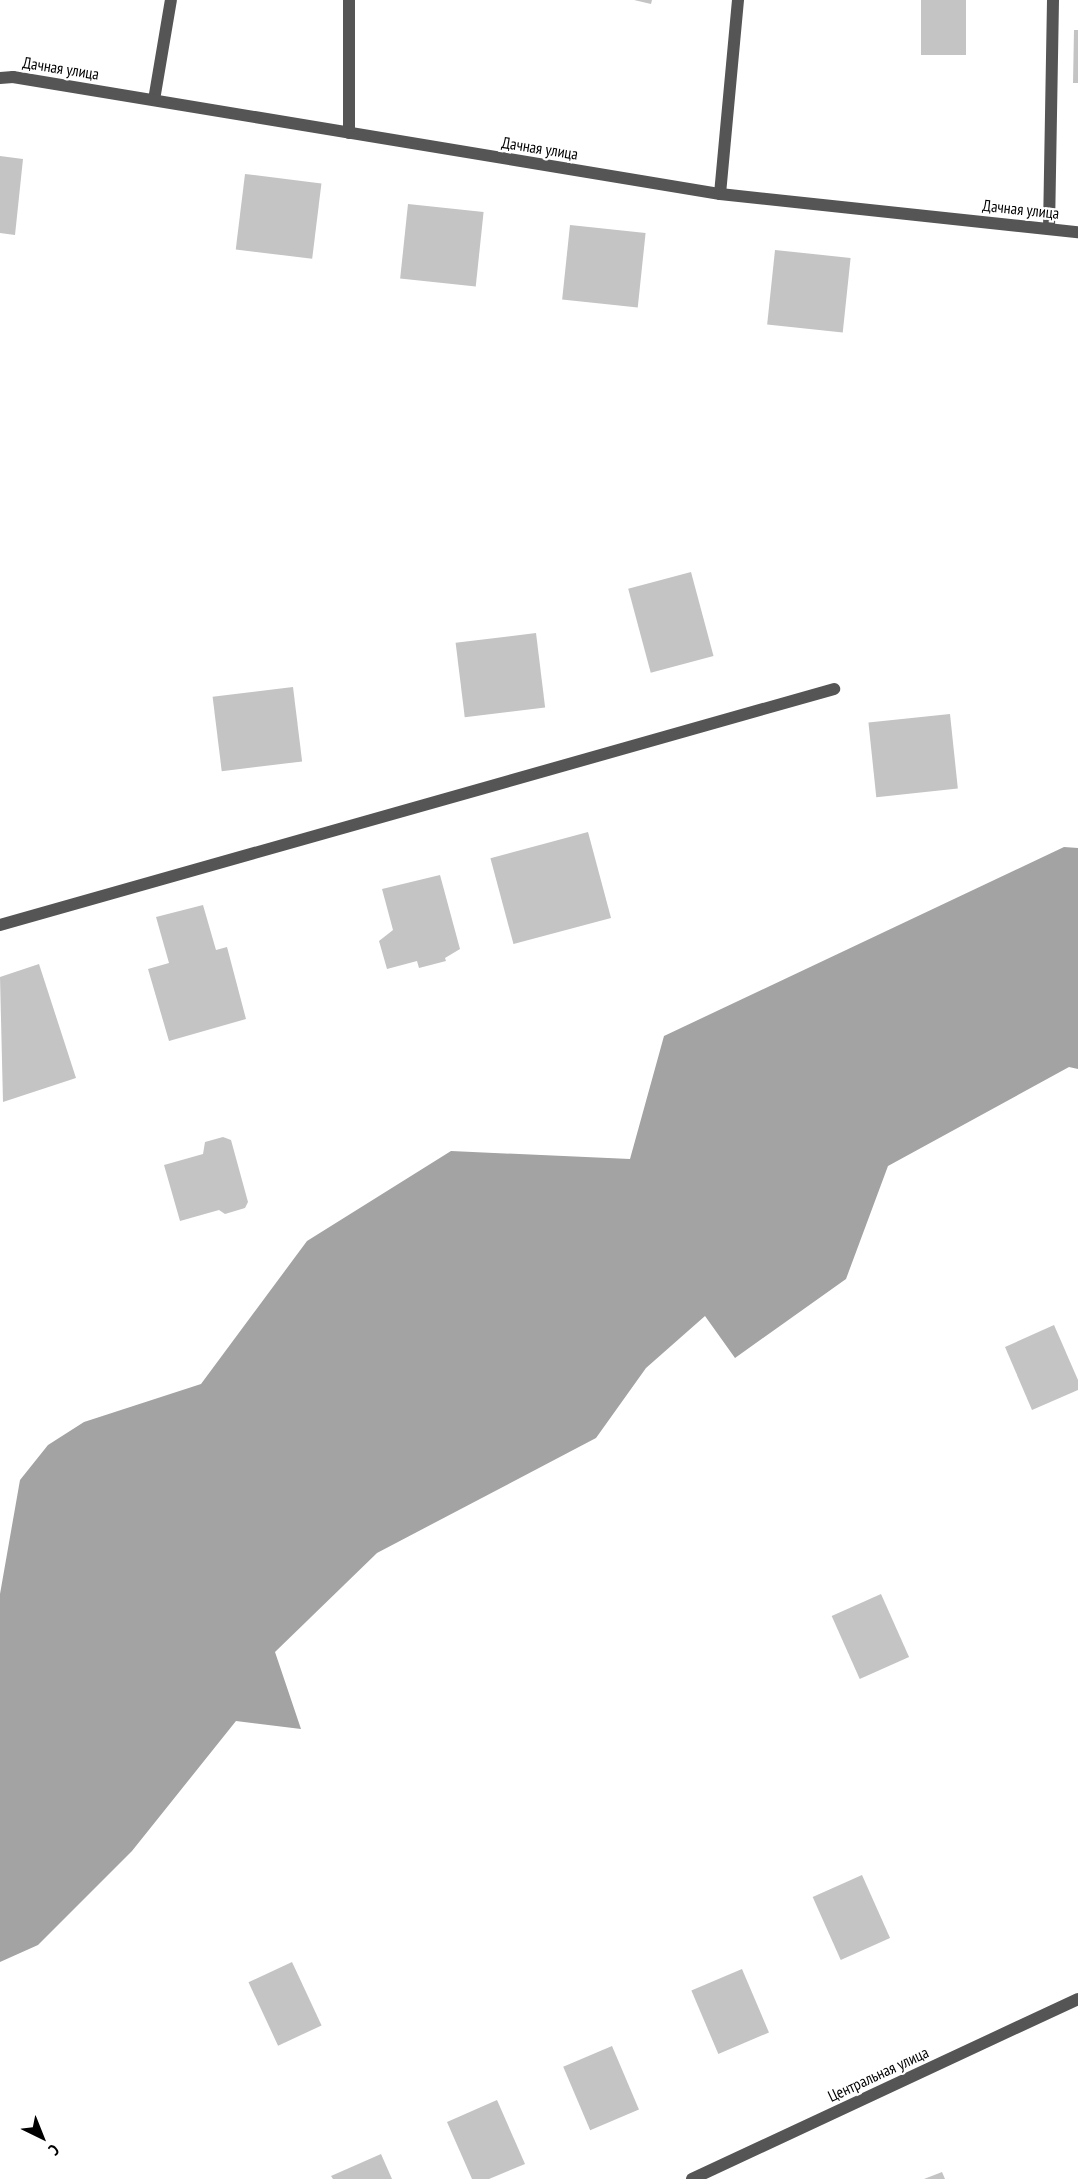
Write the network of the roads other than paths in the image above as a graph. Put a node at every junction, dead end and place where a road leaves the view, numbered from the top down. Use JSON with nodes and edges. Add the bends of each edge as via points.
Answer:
{"nodes":[{"id":1,"x":171,"y":0,"type":"edge"},
{"id":2,"x":349,"y":0,"type":"edge"},
{"id":3,"x":738,"y":0,"type":"edge"},
{"id":4,"x":1053,"y":0,"type":"edge"},
{"id":5,"x":0,"y":78,"type":"edge"},
{"id":6,"x":154,"y":100,"type":"junction"},
{"id":7,"x":349,"y":133,"type":"junction"},
{"id":8,"x":720,"y":194,"type":"junction"},
{"id":9,"x":1049,"y":229,"type":"junction"},
{"id":10,"x":1078,"y":232,"type":"edge"},
{"id":11,"x":834,"y":689,"type":"dead end"},
{"id":12,"x":0,"y":925,"type":"edge"},
{"id":13,"x":1078,"y":1999,"type":"edge"},
{"id":14,"x":692,"y":2179,"type":"edge"}],
"edges":[{"from":1,"to":6,"type":"street"},
{"from":2,"to":7,"type":"street"},
{"from":3,"to":8,"type":"street"},
{"from":4,"to":9,"type":"street"},
{"from":5,"to":6,"type":"street","name":"Дачная улица"},
{"from":6,"to":7,"type":"street","name":"Дачная улица"},
{"from":7,"to":8,"type":"street","name":"Дачная улица"},
{"from":8,"to":9,"type":"street","name":"Дачная улица"},
{"from":9,"to":10,"type":"street","name":"Дачная улица"},
{"from":11,"to":12,"type":"street"},
{"from":13,"to":14,"type":"street","name":"Центральная улица"}]}
